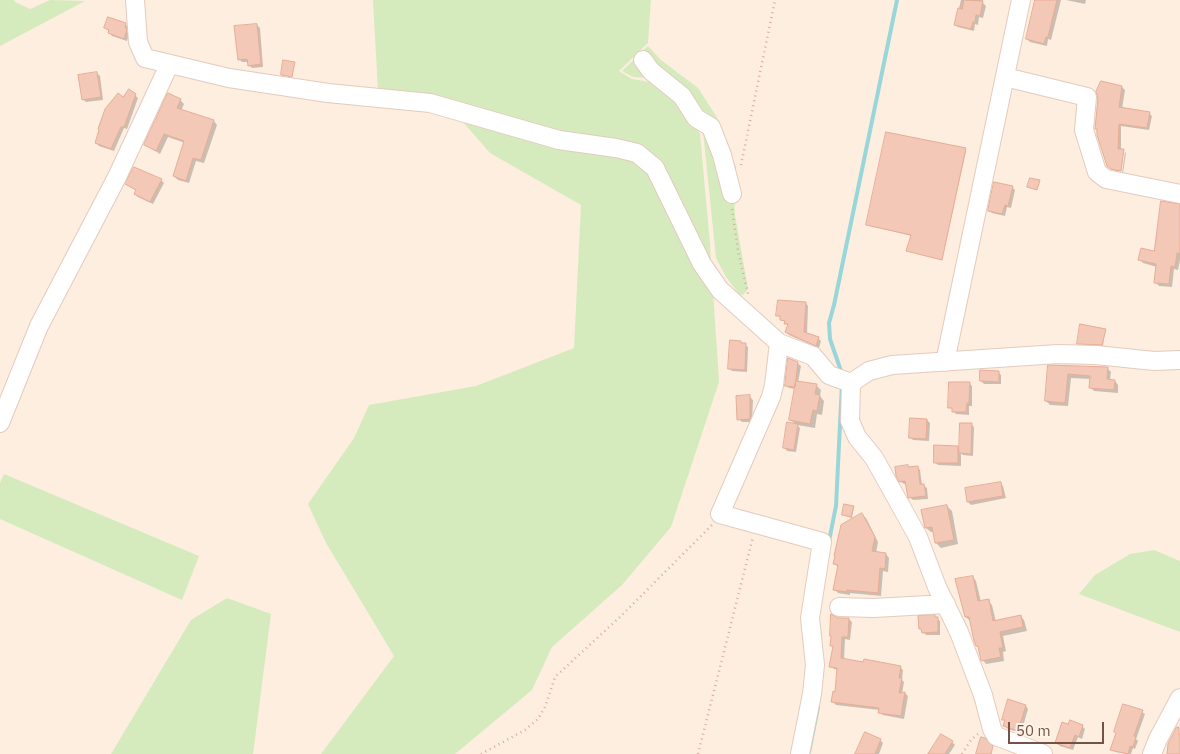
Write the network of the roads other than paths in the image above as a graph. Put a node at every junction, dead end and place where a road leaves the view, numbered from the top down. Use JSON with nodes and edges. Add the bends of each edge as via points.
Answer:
{"nodes":[{"id":1,"x":135,"y":0,"type":"edge"},
{"id":2,"x":1021,"y":0,"type":"edge"},
{"id":3,"x":642,"y":60,"type":"dead end"},
{"id":4,"x":169,"y":65,"type":"junction"},
{"id":5,"x":1005,"y":77,"type":"junction"},
{"id":6,"x":732,"y":194,"type":"road end"},
{"id":7,"x":1180,"y":194,"type":"edge"},
{"id":8,"x":779,"y":343,"type":"junction"},
{"id":9,"x":1180,"y":360,"type":"edge"},
{"id":10,"x":945,"y":362,"type":"junction"},
{"id":11,"x":851,"y":384,"type":"junction"},
{"id":12,"x":0,"y":423,"type":"edge"},
{"id":13,"x":946,"y":604,"type":"junction"},
{"id":14,"x":839,"y":607,"type":"dead end"},
{"id":15,"x":1180,"y":698,"type":"edge"},
{"id":16,"x":800,"y":754,"type":"edge"},
{"id":17,"x":1043,"y":754,"type":"edge"},
{"id":18,"x":1152,"y":754,"type":"edge"}],
"edges":[{"from":1,"to":4,"type":"street","via":[[138,42],[145,58]]},
{"from":2,"to":5,"type":"street"},
{"from":3,"to":6,"type":"street","via":[[682,96],[696,118],[711,127]]},
{"from":4,"to":8,"type":"street","via":[[328,93],[430,103],[559,140],[637,153],[655,168],[702,264],[720,290]]},
{"from":4,"to":12,"type":"street","via":[[117,177],[39,326]]},
{"from":5,"to":7,"type":"street","via":[[1087,97],[1084,130],[1097,172],[1106,179]]},
{"from":5,"to":10,"type":"street"},
{"from":8,"to":11,"type":"street","via":[[813,356],[829,375]]},
{"from":8,"to":16,"type":"street","via":[[771,397],[720,514],[822,542],[810,618],[815,665]]},
{"from":9,"to":10,"type":"street","via":[[1058,354]]},
{"from":10,"to":11,"type":"street","via":[[892,365],[869,371]]},
{"from":11,"to":13,"type":"street","via":[[850,420],[853,429],[874,458],[918,537]]},
{"from":13,"to":14,"type":"street"},
{"from":13,"to":17,"type":"street","via":[[984,695],[996,736]]},
{"from":15,"to":18,"type":"street"}]}
